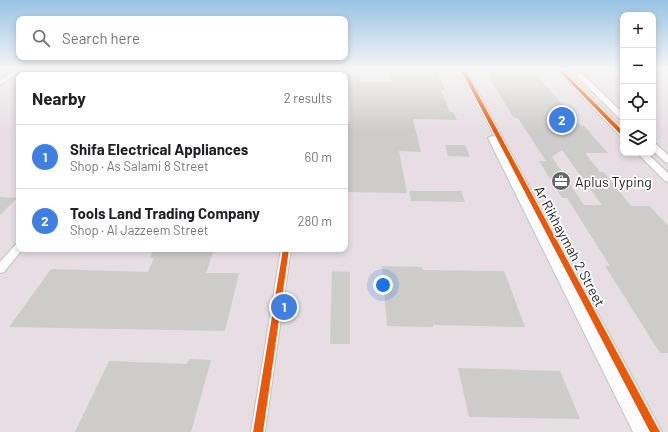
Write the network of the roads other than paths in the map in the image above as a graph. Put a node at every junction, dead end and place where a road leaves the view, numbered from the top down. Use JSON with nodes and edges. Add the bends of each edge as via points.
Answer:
{"nodes":[{"id":1,"x":468,"y":90,"type":"edge"},
{"id":2,"x":474,"y":90,"type":"edge"},
{"id":3,"x":580,"y":90,"type":"edge"},
{"id":4,"x":595,"y":90,"type":"edge"},
{"id":5,"x":620,"y":114,"type":"edge"},
{"id":6,"x":620,"y":131,"type":"edge"},
{"id":7,"x":656,"y":149,"type":"edge"},
{"id":8,"x":645,"y":156,"type":"edge"},
{"id":9,"x":668,"y":160,"type":"edge"},
{"id":10,"x":668,"y":180,"type":"edge"},
{"id":11,"x":16,"y":250,"type":"edge"},
{"id":12,"x":286,"y":252,"type":"edge"},
{"id":13,"x":0,"y":269,"type":"edge"},
{"id":14,"x":577,"y":284,"type":"junction"},
{"id":15,"x":566,"y":285,"type":"junction"},
{"id":16,"x":258,"y":432,"type":"edge"},
{"id":17,"x":641,"y":432,"type":"edge"},
{"id":18,"x":655,"y":432,"type":"edge"}],
"edges":[{"from":1,"to":15,"type":"street","name":"Ar Rikhaymah 2 Street"},
{"from":2,"to":14,"type":"street","name":"Ar Rikhaymah 2 Street"},
{"from":3,"to":6,"type":"street"},
{"from":4,"to":5,"type":"street"},
{"from":7,"to":9,"type":"street"},
{"from":8,"to":10,"type":"street"},
{"from":11,"to":13,"type":"street"},
{"from":12,"to":16,"type":"street"},
{"from":14,"to":15,"type":"street"},
{"from":14,"to":18,"type":"street","name":"Ar Rikhaymah 2 Street"},
{"from":15,"to":17,"type":"street","name":"Ar Rikhaymah 2 Street"}]}
